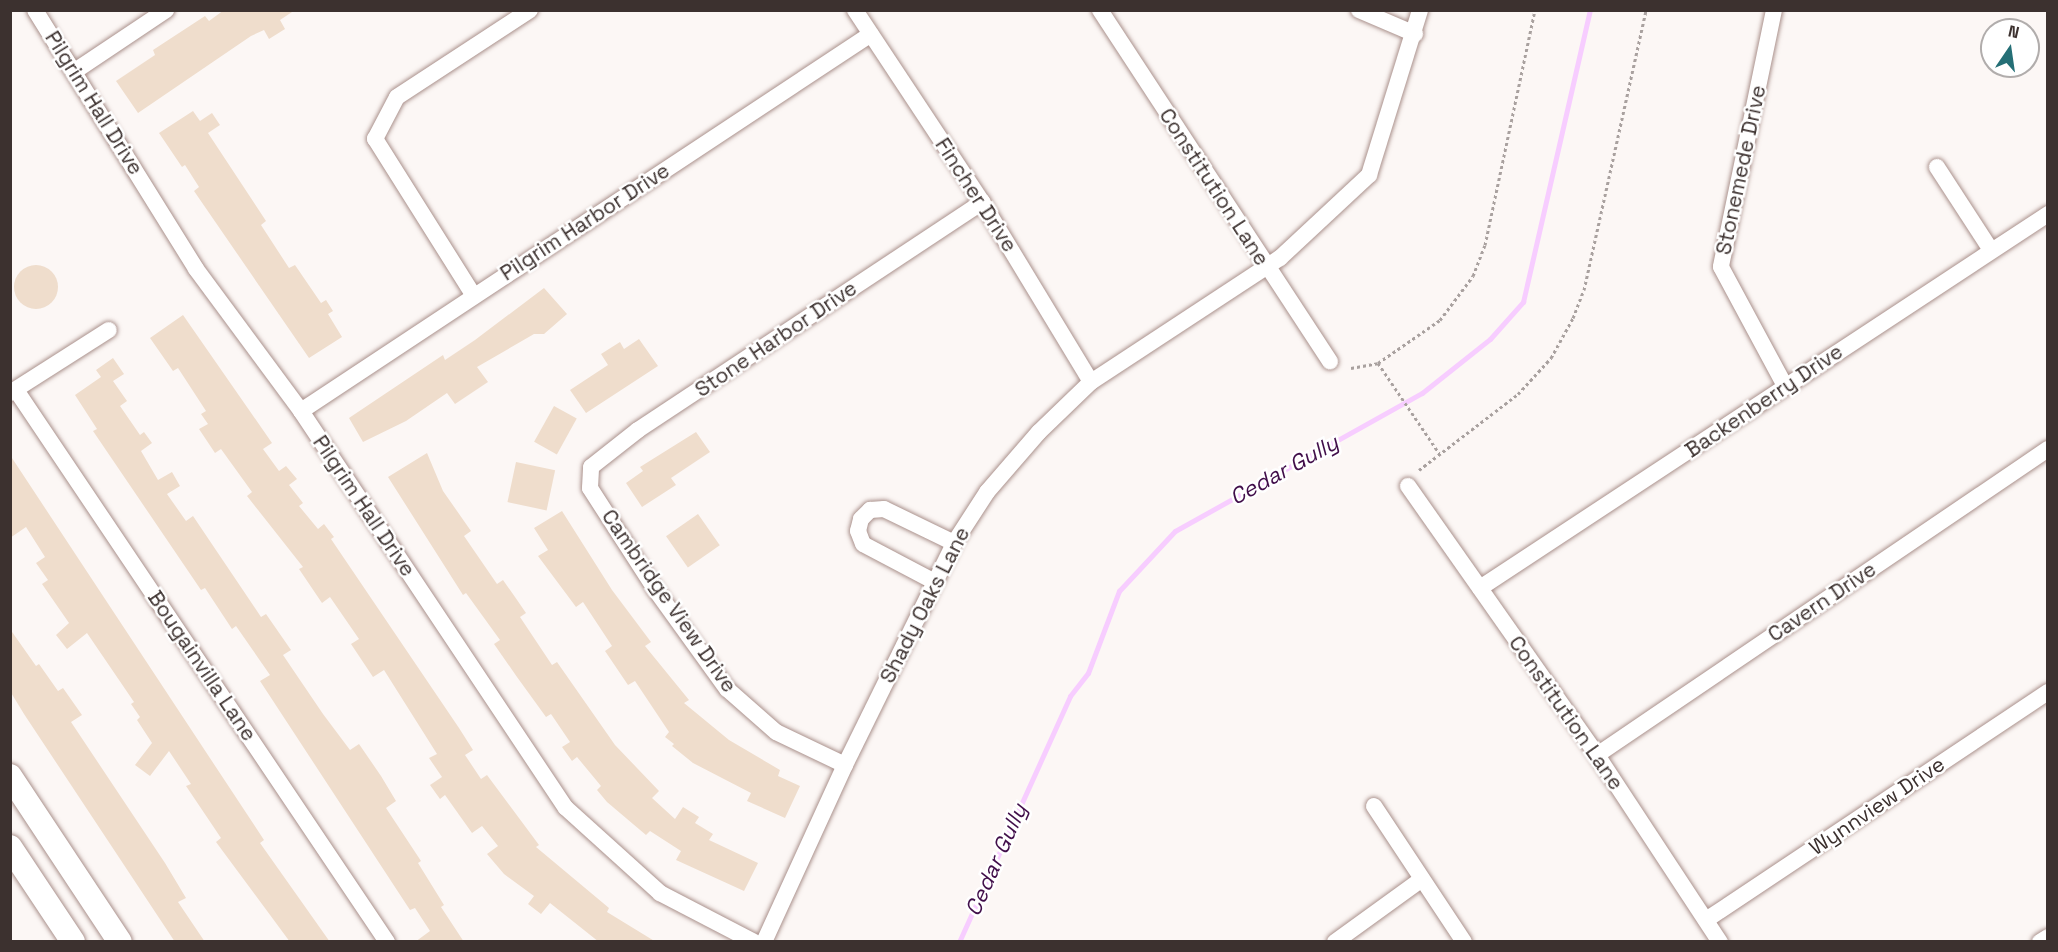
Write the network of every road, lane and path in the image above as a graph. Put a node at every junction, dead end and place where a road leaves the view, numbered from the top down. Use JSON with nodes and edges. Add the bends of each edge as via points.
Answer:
{"nodes":[{"id":1,"x":35,"y":10,"type":"edge"},
{"id":2,"x":166,"y":10,"type":"edge"},
{"id":3,"x":530,"y":10,"type":"edge"},
{"id":4,"x":855,"y":10,"type":"edge"},
{"id":5,"x":1100,"y":10,"type":"edge"},
{"id":6,"x":1359,"y":10,"type":"edge"},
{"id":7,"x":1420,"y":10,"type":"edge"},
{"id":8,"x":1535,"y":10,"type":"edge"},
{"id":9,"x":1646,"y":10,"type":"edge"},
{"id":10,"x":1774,"y":10,"type":"edge"},
{"id":11,"x":871,"y":34,"type":"junction"},
{"id":12,"x":1415,"y":34,"type":"junction"},
{"id":13,"x":75,"y":71,"type":"junction"},
{"id":14,"x":1937,"y":167,"type":"dead end"},
{"id":15,"x":982,"y":202,"type":"junction"},
{"id":16,"x":2048,"y":214,"type":"edge"},
{"id":17,"x":1991,"y":250,"type":"junction"},
{"id":18,"x":1266,"y":268,"type":"junction"},
{"id":19,"x":474,"y":296,"type":"junction"},
{"id":20,"x":109,"y":330,"type":"dead end"},
{"id":21,"x":1330,"y":362,"type":"dead end"},
{"id":22,"x":1378,"y":363,"type":"junction"},
{"id":23,"x":1351,"y":368,"type":"dead end"},
{"id":24,"x":1091,"y":382,"type":"junction"},
{"id":25,"x":1785,"y":387,"type":"junction"},
{"id":26,"x":13,"y":391,"type":"edge"},
{"id":27,"x":301,"y":411,"type":"junction"},
{"id":28,"x":2048,"y":449,"type":"edge"},
{"id":29,"x":1440,"y":453,"type":"junction"},
{"id":30,"x":1419,"y":470,"type":"dead end"},
{"id":31,"x":1408,"y":486,"type":"dead end"},
{"id":32,"x":591,"y":488,"type":"joint"},
{"id":33,"x":954,"y":543,"type":"junction"},
{"id":34,"x":935,"y":582,"type":"junction"},
{"id":35,"x":1480,"y":588,"type":"junction"},
{"id":36,"x":2048,"y":692,"type":"edge"},
{"id":37,"x":1596,"y":755,"type":"junction"},
{"id":38,"x":844,"y":765,"type":"junction"},
{"id":39,"x":10,"y":776,"type":"edge"},
{"id":40,"x":1374,"y":806,"type":"dead end"},
{"id":41,"x":10,"y":847,"type":"edge"},
{"id":42,"x":1422,"y":879,"type":"junction"},
{"id":43,"x":1706,"y":920,"type":"junction"},
{"id":44,"x":2048,"y":937,"type":"edge"},
{"id":45,"x":73,"y":942,"type":"edge"},
{"id":46,"x":120,"y":942,"type":"edge"},
{"id":47,"x":387,"y":942,"type":"edge"},
{"id":48,"x":754,"y":942,"type":"edge"},
{"id":49,"x":764,"y":942,"type":"edge"},
{"id":50,"x":1335,"y":942,"type":"edge"},
{"id":51,"x":1464,"y":942,"type":"edge"},
{"id":52,"x":1720,"y":942,"type":"edge"},
{"id":53,"x":2040,"y":942,"type":"edge"}],
"edges":[{"from":1,"to":13,"type":"street","name":"Pilgrim Hall Drive"},
{"from":2,"to":13,"type":"street"},
{"from":3,"to":19,"type":"street","via":[[397,97],[375,139]]},
{"from":4,"to":11,"type":"street","name":"Fincher Drive"},
{"from":5,"to":18,"type":"street","name":"Constitution Lane"},
{"from":6,"to":12,"type":"street"},
{"from":7,"to":12,"type":"street","name":"Shady Oaks Lane"},
{"from":8,"to":22,"type":"path","via":[[1485,245],[1473,276],[1440,320]]},
{"from":9,"to":29,"type":"path","via":[[1584,290],[1573,318],[1551,358],[1525,388]]},
{"from":10,"to":25,"type":"street","name":"Stonemede Drive","via":[[1721,267]]},
{"from":11,"to":15,"type":"street","name":"Fincher Drive"},
{"from":11,"to":19,"type":"street","name":"Pilgrim Harbor Drive"},
{"from":12,"to":18,"type":"street","name":"Shady Oaks Lane","via":[[1369,175]]},
{"from":13,"to":27,"type":"street","name":"Pilgrim Hall Drive","via":[[196,269]]},
{"from":14,"to":17,"type":"street"},
{"from":15,"to":24,"type":"street","name":"Fincher Drive"},
{"from":15,"to":32,"type":"street","name":"Stone Harbor Drive","via":[[638,430],[591,467]]},
{"from":16,"to":17,"type":"street","name":"Backenberry Drive"},
{"from":17,"to":25,"type":"street","name":"Backenberry Drive"},
{"from":18,"to":21,"type":"street","name":"Constitution Lane"},
{"from":18,"to":24,"type":"street","name":"Shady Oaks Lane"},
{"from":19,"to":27,"type":"street","name":"Pilgrim Harbor Drive"},
{"from":20,"to":26,"type":"street"},
{"from":22,"to":23,"type":"path"},
{"from":22,"to":29,"type":"path"},
{"from":24,"to":33,"type":"street","name":"Shady Oaks Lane","via":[[1039,432],[987,492]]},
{"from":25,"to":35,"type":"street","name":"Backenberry Drive"},
{"from":26,"to":47,"type":"street","name":"Bougainvilla Lane"},
{"from":27,"to":48,"type":"street","name":"Pilgrim Hall Drive","via":[[566,808],[660,893]]},
{"from":28,"to":37,"type":"street","name":"Cavern Drive"},
{"from":29,"to":30,"type":"path"},
{"from":31,"to":35,"type":"street","name":"Constitution Lane"},
{"from":32,"to":38,"type":"street","name":"Cambridge View Drive","via":[[655,589],[727,689],[776,732]]},
{"from":33,"to":34,"type":"street","name":"Shady Oaks Lane"},
{"from":33,"to":34,"type":"street","via":[[884,509],[870,510],[861,519],[858,531],[863,544]]},
{"from":34,"to":38,"type":"street","name":"Shady Oaks Lane"},
{"from":35,"to":37,"type":"street","name":"Constitution Lane"},
{"from":36,"to":43,"type":"street","name":"Wynnview Drive"},
{"from":37,"to":43,"type":"street","name":"Constitution Lane"},
{"from":38,"to":49,"type":"street","name":"Shady Oaks Lane"},
{"from":39,"to":46,"type":"main road"},
{"from":40,"to":42,"type":"street"},
{"from":41,"to":45,"type":"main road"},
{"from":42,"to":50,"type":"street"},
{"from":42,"to":51,"type":"street"},
{"from":43,"to":52,"type":"street","name":"Constitution Lane"},
{"from":44,"to":53,"type":"street"}]}
